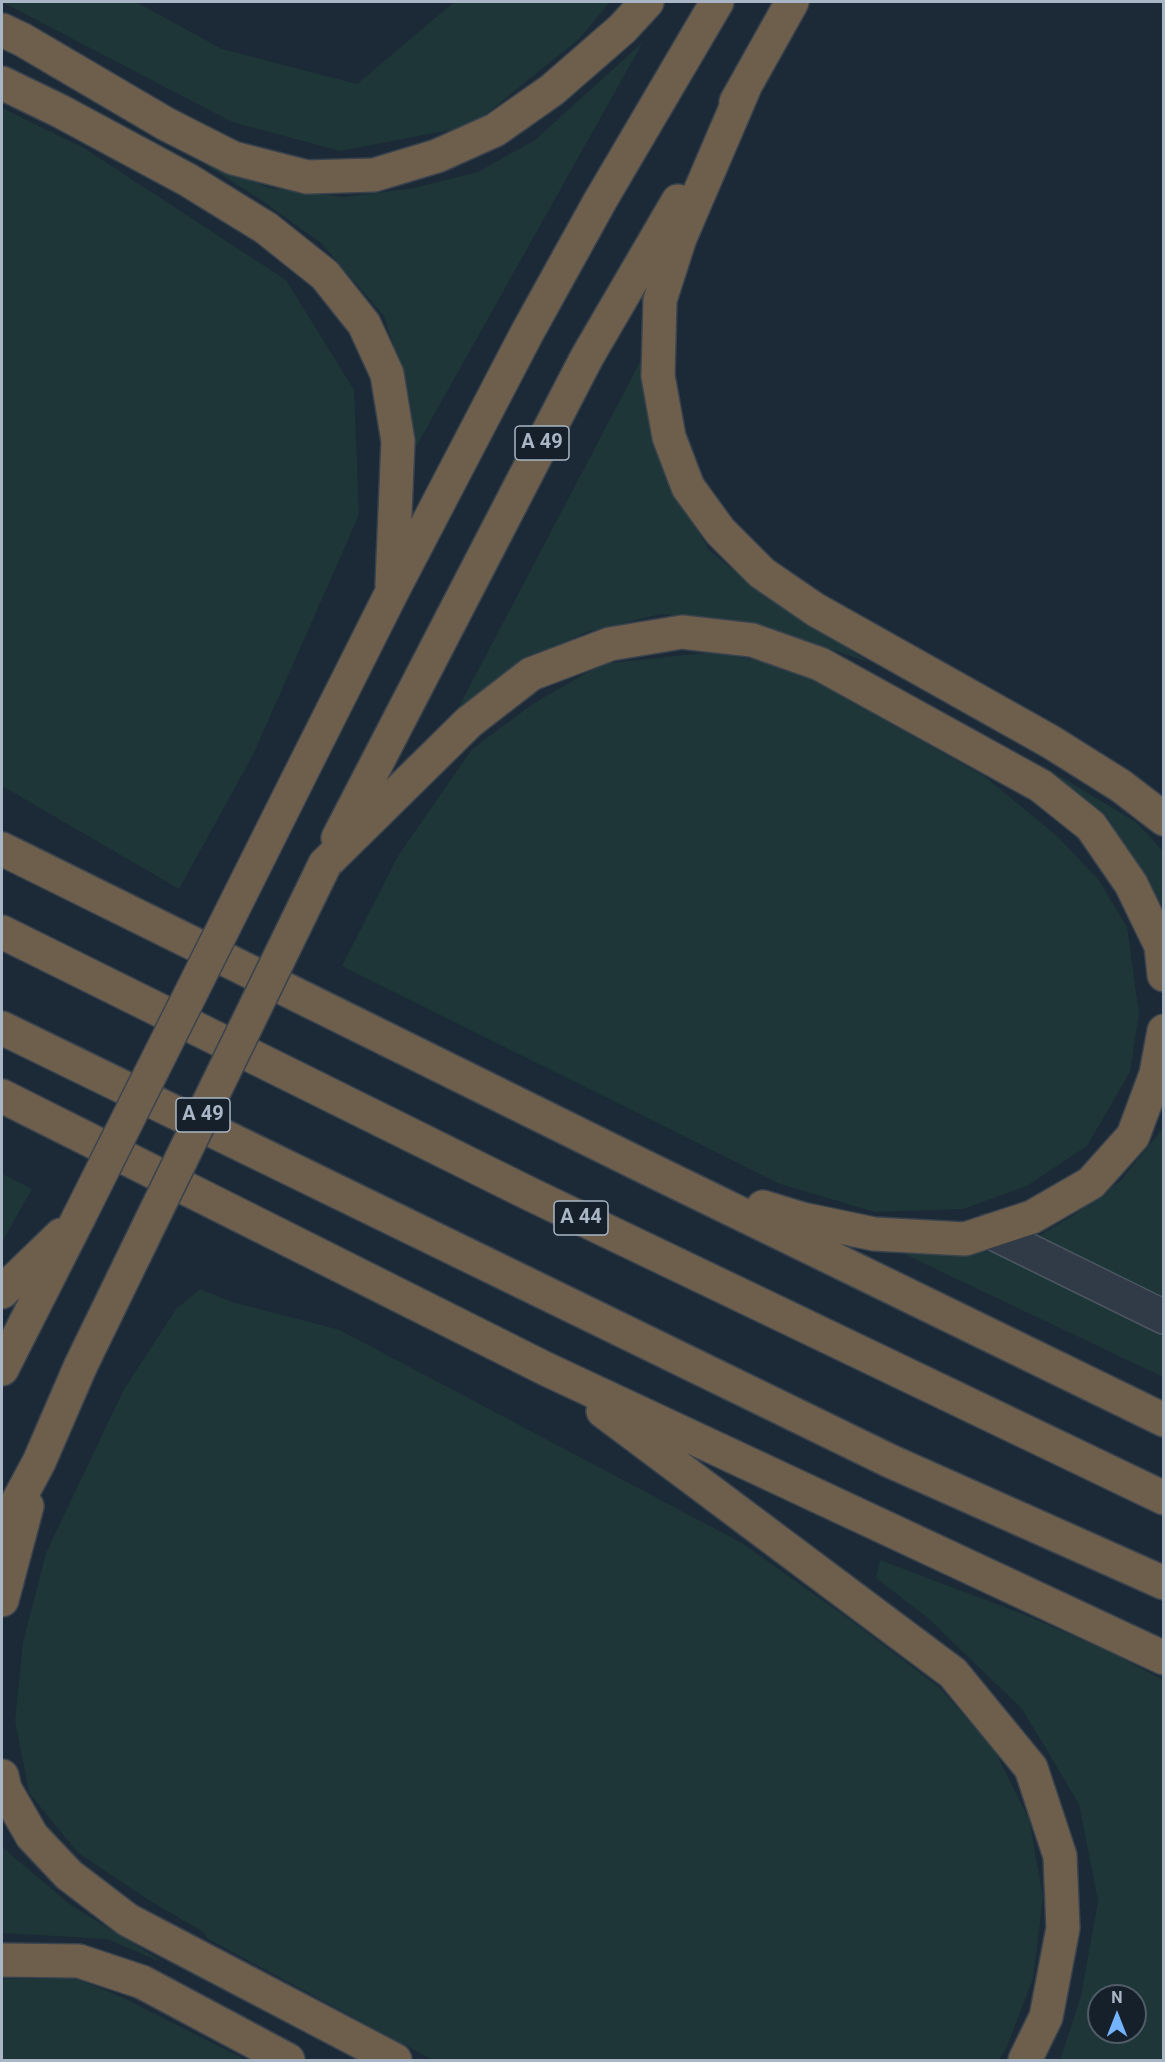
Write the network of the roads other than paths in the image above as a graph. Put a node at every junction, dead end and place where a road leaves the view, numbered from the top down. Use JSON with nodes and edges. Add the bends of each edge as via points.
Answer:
{"nodes":[{"id":1,"x":647,"y":2,"type":"edge"},
{"id":2,"x":717,"y":2,"type":"edge"},
{"id":3,"x":792,"y":2,"type":"edge"},
{"id":4,"x":2,"y":30,"type":"edge"},
{"id":5,"x":2,"y":83,"type":"edge"},
{"id":6,"x":746,"y":84,"type":"junction"},
{"id":7,"x":392,"y":592,"type":"junction"},
{"id":8,"x":361,"y":815,"type":"junction"},
{"id":9,"x":1164,"y":819,"type":"edge"},
{"id":10,"x":2,"y":841,"type":"edge"},
{"id":11,"x":2,"y":849,"type":"edge"},
{"id":12,"x":43,"y":869,"type":"junction"},
{"id":13,"x":2,"y":932,"type":"edge"},
{"id":14,"x":1164,"y":975,"type":"edge"},
{"id":15,"x":2,"y":1028,"type":"edge"},
{"id":16,"x":1164,"y":1031,"type":"edge"},
{"id":17,"x":2,"y":1096,"type":"edge"},
{"id":18,"x":647,"y":1168,"type":"junction"},
{"id":19,"x":79,"y":1217,"type":"junction"},
{"id":20,"x":989,"y":1231,"type":"junction"},
{"id":21,"x":2,"y":1292,"type":"edge"},
{"id":22,"x":1164,"y":1317,"type":"edge"},
{"id":23,"x":2,"y":1369,"type":"edge"},
{"id":24,"x":546,"y":1369,"type":"junction"},
{"id":25,"x":1164,"y":1420,"type":"edge"},
{"id":26,"x":39,"y":1462,"type":"junction"},
{"id":27,"x":1164,"y":1498,"type":"edge"},
{"id":28,"x":2,"y":1531,"type":"edge"},
{"id":29,"x":1164,"y":1583,"type":"edge"},
{"id":30,"x":2,"y":1600,"type":"edge"},
{"id":31,"x":1164,"y":1658,"type":"edge"},
{"id":32,"x":2,"y":1776,"type":"edge"},
{"id":33,"x":2,"y":1960,"type":"edge"},
{"id":34,"x":288,"y":2061,"type":"edge"},
{"id":35,"x":395,"y":2061,"type":"edge"},
{"id":36,"x":1025,"y":2061,"type":"edge"}],
"edges":[{"from":1,"to":4,"type":"highway","via":[[552,90],[495,130],[437,156],[374,176],[307,177],[233,158]]},
{"from":2,"to":7,"type":"highway","via":[[527,333]]},
{"from":3,"to":6,"type":"highway","number":"A 49"},
{"from":5,"to":7,"type":"highway","via":[[188,180],[266,228],[326,275],[364,324],[387,374],[398,441]]},
{"from":6,"to":8,"type":"highway","number":"A 49","via":[[586,357]]},
{"from":6,"to":9,"type":"highway","via":[[680,238],[660,300],[658,376],[669,437],[688,488],[720,531],[762,573],[816,610],[1051,742],[1121,786]]},
{"from":7,"to":19,"type":"highway","bridge":true},
{"from":8,"to":14,"type":"highway","via":[[469,722],[531,675],[610,644],[682,632],[752,640],[820,664],[1041,786],[1091,826],[1136,894],[1161,946]]},
{"from":8,"to":26,"type":"highway","number":"A 49","bridge":true,"via":[[325,864],[81,1365]]},
{"from":10,"to":12,"type":"highway"},
{"from":11,"to":12,"type":"highway"},
{"from":12,"to":18,"type":"highway"},
{"from":13,"to":27,"type":"highway","number":"A 44","via":[[541,1199]]},
{"from":15,"to":29,"type":"highway","via":[[890,1461]]},
{"from":16,"to":20,"type":"highway","via":[[1156,1074],[1133,1136],[1091,1183],[1032,1217]]},
{"from":17,"to":24,"type":"highway"},
{"from":18,"to":20,"type":"highway","via":[[802,1219],[874,1234],[965,1239]]},
{"from":18,"to":25,"type":"highway"},
{"from":19,"to":21,"type":"highway"},
{"from":19,"to":23,"type":"highway"},
{"from":20,"to":22,"type":"lane"},
{"from":24,"to":31,"type":"highway"},
{"from":24,"to":36,"type":"highway","via":[[953,1672],[1031,1768],[1060,1856],[1063,1928],[1046,2017]]},
{"from":26,"to":28,"type":"highway","number":"A 49"},
{"from":26,"to":30,"type":"highway"},
{"from":32,"to":35,"type":"highway","via":[[5,1789],[32,1836],[69,1875],[128,1920]]},
{"from":33,"to":34,"type":"highway","via":[[79,1961],[142,1982]]}]}
